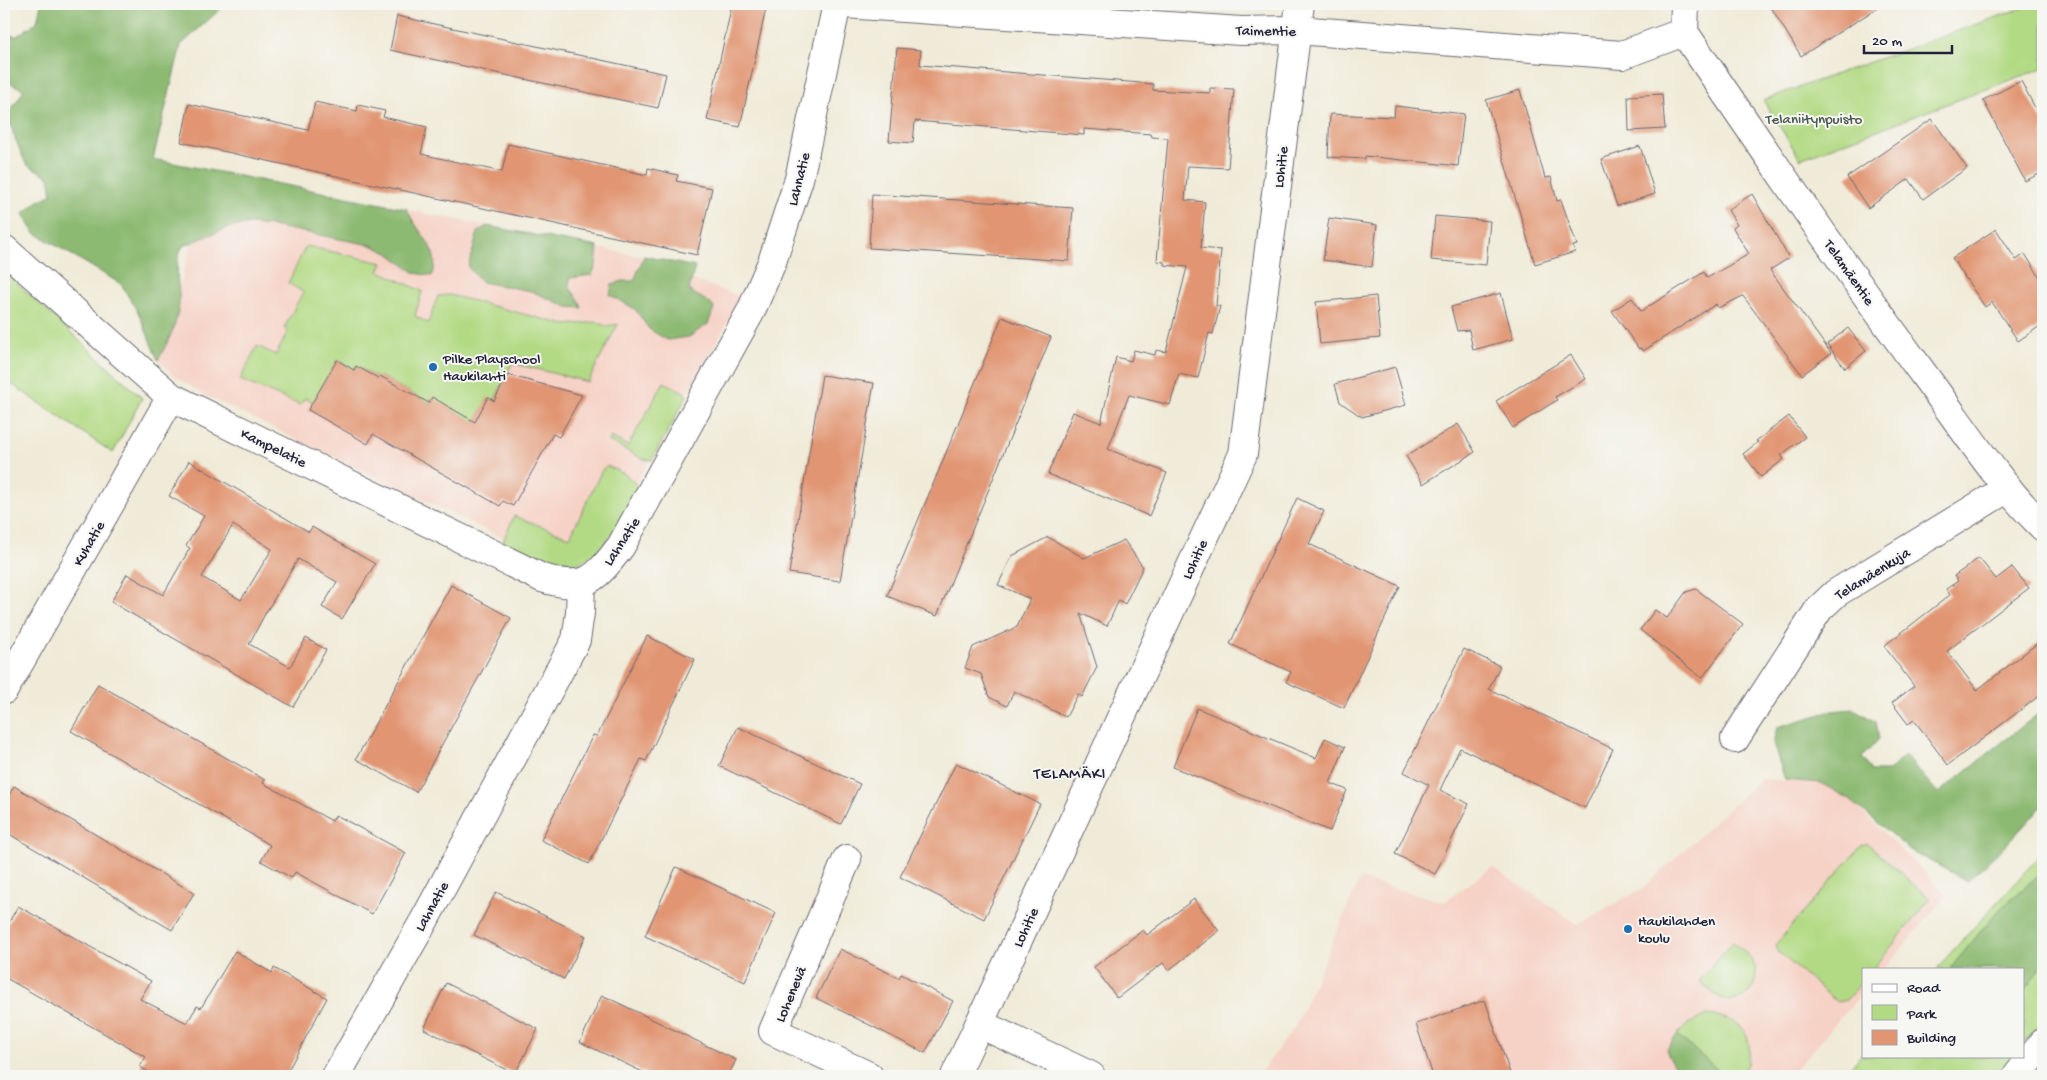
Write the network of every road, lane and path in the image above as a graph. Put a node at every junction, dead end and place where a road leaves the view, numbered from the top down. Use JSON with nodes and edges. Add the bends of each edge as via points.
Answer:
{"nodes":[{"id":1,"x":837,"y":4,"type":"edge"},
{"id":2,"x":845,"y":4,"type":"edge"},
{"id":3,"x":1685,"y":4,"type":"edge"},
{"id":4,"x":1299,"y":17,"type":"edge"},
{"id":5,"x":1684,"y":32,"type":"junction"},
{"id":6,"x":4,"y":249,"type":"edge"},
{"id":7,"x":171,"y":396,"type":"junction"},
{"id":8,"x":2008,"y":488,"type":"junction"},
{"id":9,"x":2043,"y":528,"type":"edge"},
{"id":10,"x":581,"y":584,"type":"junction"},
{"id":11,"x":4,"y":690,"type":"edge"},
{"id":12,"x":1735,"y":739,"type":"dead end"},
{"id":13,"x":847,"y":859,"type":"dead end"},
{"id":14,"x":980,"y":1024,"type":"junction"},
{"id":15,"x":2043,"y":1043,"type":"edge"},
{"id":16,"x":336,"y":1076,"type":"edge"},
{"id":17,"x":869,"y":1076,"type":"edge"},
{"id":18,"x":955,"y":1076,"type":"edge"},
{"id":19,"x":1090,"y":1076,"type":"edge"},
{"id":20,"x":2017,"y":1076,"type":"edge"}],
"edges":[{"from":1,"to":10,"type":"main road","name":"Lahnatie","via":[[799,179],[784,231],[751,311],[621,546],[601,572]]},
{"from":2,"to":4,"type":"main road","name":"Taimentie","via":[[1241,30]]},
{"from":3,"to":5,"type":"main road"},
{"from":4,"to":5,"type":"main road","name":"Taimentie","via":[[1622,55]]},
{"from":4,"to":14,"type":"main road","name":"Lohitie","via":[[1243,454]]},
{"from":5,"to":8,"type":"main road","name":"Telamäentie","via":[[1890,328]]},
{"from":6,"to":7,"type":"main road","name":"Kampelatie"},
{"from":7,"to":10,"type":"main road","name":"Kampelatie","via":[[542,578],[566,585]]},
{"from":7,"to":11,"type":"main road","name":"Kuhatie"},
{"from":8,"to":9,"type":"main road","name":"Telamäentie"},
{"from":8,"to":12,"type":"main road","name":"Telamäenkuja","via":[[1836,593],[1819,609]]},
{"from":10,"to":16,"type":"main road","name":"Lahnatie","via":[[576,640]]},
{"from":13,"to":17,"type":"main road","name":"Lohenevä","via":[[774,1031]]},
{"from":14,"to":18,"type":"main road","name":"Lohitie"},
{"from":14,"to":19,"type":"main road"},
{"from":15,"to":20,"type":"main road"}]}
